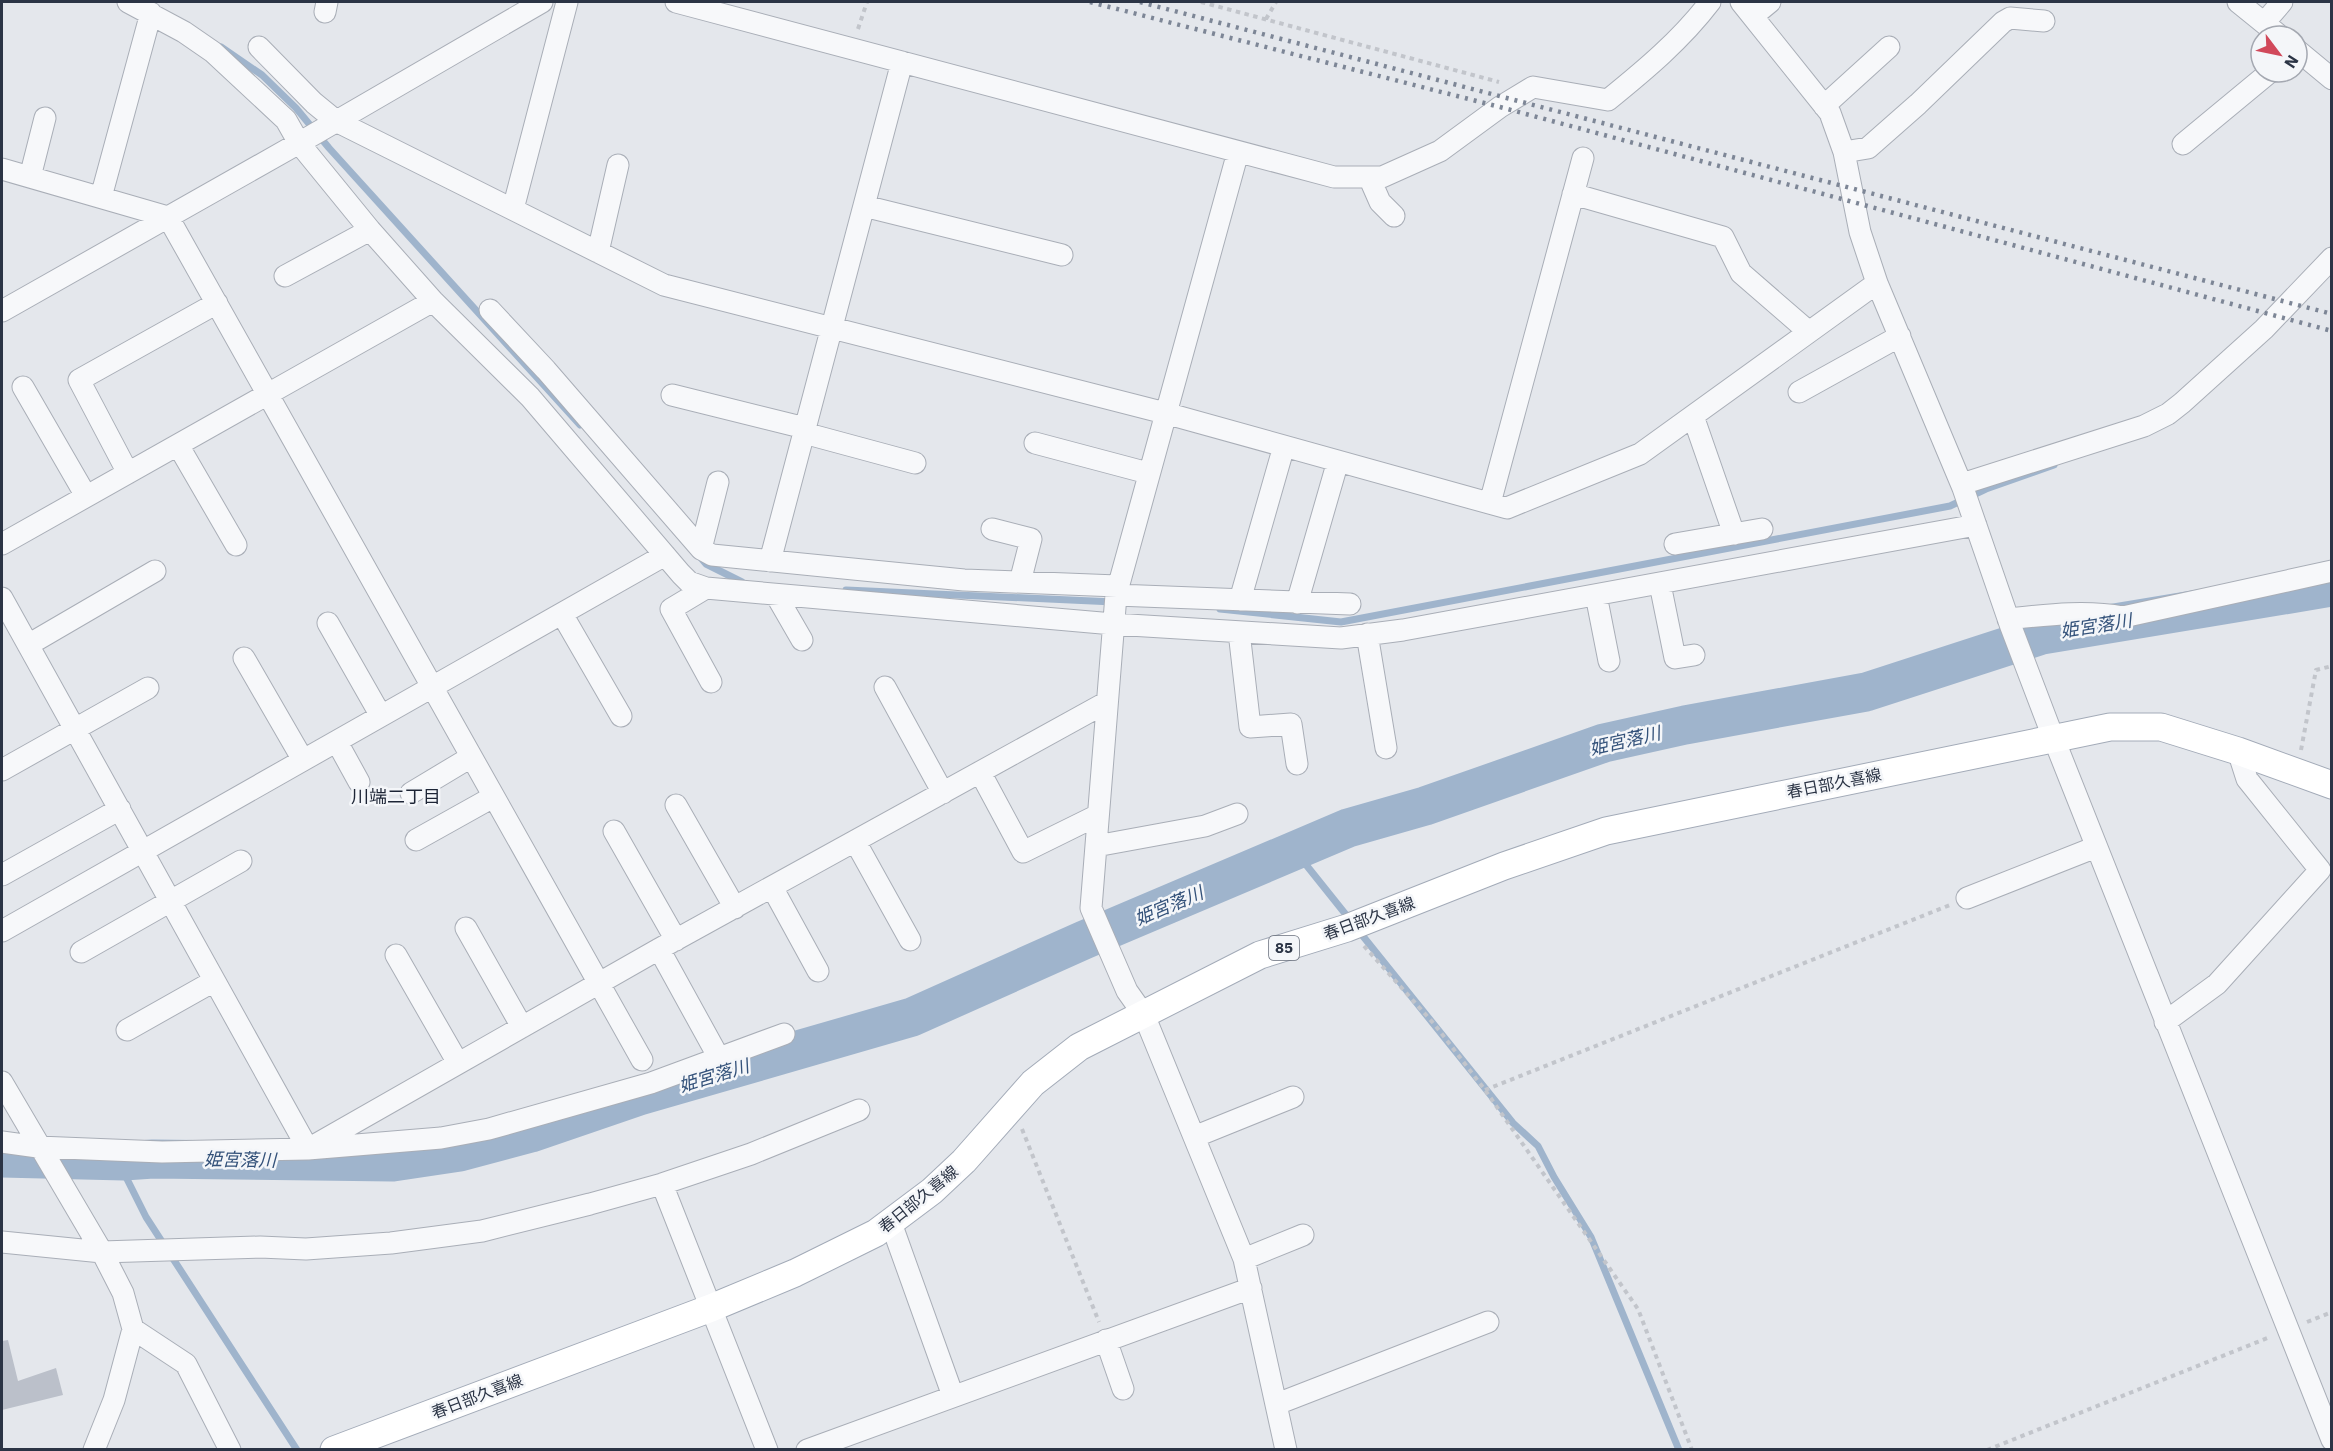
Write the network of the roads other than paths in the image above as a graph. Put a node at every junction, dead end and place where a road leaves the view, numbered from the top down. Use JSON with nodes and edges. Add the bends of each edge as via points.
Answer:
{"nodes":[{"id":1,"x":128,"y":2,"type":"edge"},
{"id":2,"x":542,"y":2,"type":"edge"},
{"id":3,"x":567,"y":2,"type":"edge"},
{"id":4,"x":676,"y":2,"type":"edge"},
{"id":5,"x":1710,"y":2,"type":"edge"},
{"id":6,"x":1770,"y":2,"type":"edge"},
{"id":7,"x":2238,"y":2,"type":"edge"},
{"id":8,"x":2282,"y":2,"type":"edge"},
{"id":9,"x":1747,"y":9,"type":"edge"},
{"id":10,"x":151,"y":13,"type":"junction"},
{"id":11,"x":2044,"y":21,"type":"dead end"},
{"id":12,"x":2265,"y":24,"type":"edge"},
{"id":13,"x":2274,"y":24,"type":"edge"},
{"id":14,"x":259,"y":47,"type":"dead end"},
{"id":15,"x":1889,"y":47,"type":"dead end"},
{"id":16,"x":2309,"y":60,"type":"edge"},
{"id":17,"x":902,"y":62,"type":"junction"},
{"id":18,"x":2331,"y":79,"type":"edge"},
{"id":19,"x":2256,"y":84,"type":"edge"},
{"id":20,"x":1824,"y":106,"type":"junction"},
{"id":21,"x":45,"y":118,"type":"dead end"},
{"id":22,"x":332,"y":123,"type":"junction"},
{"id":23,"x":299,"y":143,"type":"junction"},
{"id":24,"x":2183,"y":144,"type":"dead end"},
{"id":25,"x":1238,"y":152,"type":"junction"},
{"id":26,"x":1844,"y":152,"type":"junction"},
{"id":27,"x":1583,"y":158,"type":"dead end"},
{"id":28,"x":618,"y":165,"type":"dead end"},
{"id":29,"x":2,"y":172,"type":"edge"},
{"id":30,"x":30,"y":177,"type":"junction"},
{"id":31,"x":1369,"y":177,"type":"junction"},
{"id":32,"x":1573,"y":194,"type":"junction"},
{"id":33,"x":101,"y":197,"type":"junction"},
{"id":34,"x":864,"y":206,"type":"junction"},
{"id":35,"x":513,"y":209,"type":"junction"},
{"id":36,"x":1394,"y":216,"type":"dead end"},
{"id":37,"x":168,"y":217,"type":"junction"},
{"id":38,"x":370,"y":230,"type":"junction"},
{"id":39,"x":598,"y":252,"type":"junction"},
{"id":40,"x":1062,"y":255,"type":"dead end"},
{"id":41,"x":2331,"y":258,"type":"edge"},
{"id":42,"x":285,"y":276,"type":"dead end"},
{"id":43,"x":1877,"y":283,"type":"junction"},
{"id":44,"x":434,"y":301,"type":"junction"},
{"id":45,"x":217,"y":303,"type":"junction"},
{"id":46,"x":490,"y":310,"type":"dead end"},
{"id":47,"x":2,"y":311,"type":"edge"},
{"id":48,"x":832,"y":328,"type":"junction"},
{"id":49,"x":1809,"y":332,"type":"junction"},
{"id":50,"x":1900,"y":336,"type":"junction"},
{"id":51,"x":24,"y":387,"type":"dead end"},
{"id":52,"x":1799,"y":392,"type":"dead end"},
{"id":53,"x":267,"y":394,"type":"junction"},
{"id":54,"x":672,"y":395,"type":"dead end"},
{"id":55,"x":1165,"y":413,"type":"junction"},
{"id":56,"x":1693,"y":416,"type":"junction"},
{"id":57,"x":805,"y":431,"type":"junction"},
{"id":58,"x":1035,"y":444,"type":"dead end"},
{"id":59,"x":178,"y":445,"type":"junction"},
{"id":60,"x":1284,"y":446,"type":"junction"},
{"id":61,"x":1338,"y":461,"type":"junction"},
{"id":62,"x":915,"y":463,"type":"dead end"},
{"id":63,"x":128,"y":473,"type":"junction"},
{"id":64,"x":1148,"y":473,"type":"junction"},
{"id":65,"x":718,"y":482,"type":"dead end"},
{"id":66,"x":1962,"y":486,"type":"junction"},
{"id":67,"x":86,"y":496,"type":"junction"},
{"id":68,"x":1490,"y":503,"type":"junction"},
{"id":69,"x":1975,"y":520,"type":"junction"},
{"id":70,"x":1762,"y":529,"type":"dead end"},
{"id":71,"x":992,"y":530,"type":"dead end"},
{"id":72,"x":1734,"y":534,"type":"junction"},
{"id":73,"x":2,"y":544,"type":"edge"},
{"id":74,"x":1675,"y":544,"type":"dead end"},
{"id":75,"x":236,"y":546,"type":"dead end"},
{"id":76,"x":701,"y":549,"type":"junction"},
{"id":77,"x":665,"y":555,"type":"junction"},
{"id":78,"x":770,"y":561,"type":"junction"},
{"id":79,"x":155,"y":571,"type":"dead end"},
{"id":80,"x":2331,"y":571,"type":"edge"},
{"id":81,"x":1020,"y":582,"type":"junction"},
{"id":82,"x":1660,"y":584,"type":"junction"},
{"id":83,"x":706,"y":588,"type":"junction"},
{"id":84,"x":1116,"y":590,"type":"junction"},
{"id":85,"x":776,"y":595,"type":"junction"},
{"id":86,"x":1596,"y":595,"type":"junction"},
{"id":87,"x":1240,"y":600,"type":"junction"},
{"id":88,"x":1297,"y":603,"type":"junction"},
{"id":89,"x":3,"y":604,"type":"edge"},
{"id":90,"x":1350,"y":604,"type":"dead end"},
{"id":91,"x":562,"y":614,"type":"junction"},
{"id":92,"x":1114,"y":622,"type":"junction"},
{"id":93,"x":327,"y":623,"type":"dead end"},
{"id":94,"x":2010,"y":623,"type":"junction"},
{"id":95,"x":1239,"y":632,"type":"junction"},
{"id":96,"x":1367,"y":634,"type":"junction"},
{"id":97,"x":802,"y":640,"type":"dead end"},
{"id":98,"x":28,"y":645,"type":"junction"},
{"id":99,"x":1694,"y":655,"type":"dead end"},
{"id":100,"x":244,"y":658,"type":"dead end"},
{"id":101,"x":1609,"y":661,"type":"dead end"},
{"id":102,"x":711,"y":682,"type":"dead end"},
{"id":103,"x":432,"y":687,"type":"junction"},
{"id":104,"x":885,"y":687,"type":"dead end"},
{"id":105,"x":148,"y":688,"type":"dead end"},
{"id":106,"x":1107,"y":702,"type":"junction"},
{"id":107,"x":381,"y":716,"type":"junction"},
{"id":108,"x":621,"y":716,"type":"dead end"},
{"id":109,"x":75,"y":729,"type":"junction"},
{"id":110,"x":2052,"y":732,"type":"junction"},
{"id":111,"x":337,"y":741,"type":"junction"},
{"id":112,"x":1386,"y":748,"type":"dead end"},
{"id":113,"x":2238,"y":751,"type":"junction"},
{"id":114,"x":471,"y":757,"type":"junction"},
{"id":115,"x":303,"y":760,"type":"junction"},
{"id":116,"x":1297,"y":764,"type":"dead end"},
{"id":117,"x":2,"y":770,"type":"edge"},
{"id":118,"x":980,"y":772,"type":"junction"},
{"id":119,"x":359,"y":782,"type":"dead end"},
{"id":120,"x":2331,"y":785,"type":"edge"},
{"id":121,"x":411,"y":793,"type":"dead end"},
{"id":122,"x":943,"y":793,"type":"junction"},
{"id":123,"x":494,"y":797,"type":"junction"},
{"id":124,"x":676,"y":805,"type":"dead end"},
{"id":125,"x":120,"y":809,"type":"junction"},
{"id":126,"x":1098,"y":814,"type":"junction"},
{"id":127,"x":1237,"y":814,"type":"dead end"},
{"id":128,"x":614,"y":831,"type":"dead end"},
{"id":129,"x":416,"y":840,"type":"dead end"},
{"id":130,"x":855,"y":841,"type":"junction"},
{"id":131,"x":1096,"y":846,"type":"junction"},
{"id":132,"x":2096,"y":847,"type":"junction"},
{"id":133,"x":143,"y":851,"type":"junction"},
{"id":134,"x":241,"y":861,"type":"dead end"},
{"id":135,"x":2,"y":875,"type":"edge"},
{"id":136,"x":772,"y":887,"type":"junction"},
{"id":137,"x":1967,"y":898,"type":"road end"},
{"id":138,"x":171,"y":901,"type":"junction"},
{"id":139,"x":735,"y":908,"type":"junction"},
{"id":140,"x":466,"y":928,"type":"dead end"},
{"id":141,"x":2,"y":931,"type":"edge"},
{"id":142,"x":910,"y":940,"type":"dead end"},
{"id":143,"x":668,"y":944,"type":"junction"},
{"id":144,"x":81,"y":952,"type":"dead end"},
{"id":145,"x":396,"y":955,"type":"dead end"},
{"id":146,"x":818,"y":971,"type":"dead end"},
{"id":147,"x":214,"y":981,"type":"junction"},
{"id":148,"x":597,"y":984,"type":"junction"},
{"id":149,"x":1144,"y":1015,"type":"junction"},
{"id":150,"x":2165,"y":1022,"type":"junction"},
{"id":151,"x":522,"y":1027,"type":"junction"},
{"id":152,"x":127,"y":1030,"type":"dead end"},
{"id":153,"x":784,"y":1034,"type":"dead end"},
{"id":154,"x":719,"y":1058,"type":"junction"},
{"id":155,"x":642,"y":1060,"type":"dead end"},
{"id":156,"x":458,"y":1063,"type":"junction"},
{"id":157,"x":2,"y":1082,"type":"edge"},
{"id":158,"x":1293,"y":1097,"type":"dead end"},
{"id":159,"x":859,"y":1110,"type":"dead end"},
{"id":160,"x":1194,"y":1137,"type":"junction"},
{"id":161,"x":2,"y":1142,"type":"edge"},
{"id":162,"x":38,"y":1147,"type":"junction"},
{"id":163,"x":308,"y":1149,"type":"junction"},
{"id":164,"x":662,"y":1184,"type":"junction"},
{"id":165,"x":891,"y":1222,"type":"junction"},
{"id":166,"x":1303,"y":1235,"type":"dead end"},
{"id":167,"x":2,"y":1242,"type":"edge"},
{"id":168,"x":102,"y":1252,"type":"junction"},
{"id":169,"x":1244,"y":1259,"type":"junction"},
{"id":170,"x":1251,"y":1288,"type":"junction"},
{"id":171,"x":711,"y":1308,"type":"junction"},
{"id":172,"x":1488,"y":1322,"type":"dead end"},
{"id":173,"x":133,"y":1329,"type":"junction"},
{"id":174,"x":1106,"y":1340,"type":"junction"},
{"id":175,"x":1123,"y":1389,"type":"dead end"},
{"id":176,"x":953,"y":1396,"type":"junction"},
{"id":177,"x":1276,"y":1404,"type":"junction"},
{"id":178,"x":2331,"y":1440,"type":"edge"},
{"id":179,"x":94,"y":1449,"type":"edge"},
{"id":180,"x":230,"y":1449,"type":"edge"},
{"id":181,"x":334,"y":1449,"type":"edge"},
{"id":182,"x":767,"y":1449,"type":"edge"},
{"id":183,"x":807,"y":1449,"type":"edge"},
{"id":184,"x":1286,"y":1449,"type":"edge"}],
"edges":[{"from":1,"to":10,"type":"street"},
{"from":2,"to":22,"type":"street"},
{"from":3,"to":35,"type":"street"},
{"from":4,"to":17,"type":"street"},
{"from":5,"to":31,"type":"street","via":[[1656,61],[1608,100],[1533,87],[1440,151],[1382,177]]},
{"from":6,"to":9,"type":"street"},
{"from":7,"to":12,"type":"street"},
{"from":8,"to":13,"type":"street"},
{"from":9,"to":20,"type":"street"},
{"from":10,"to":23,"type":"street","via":[[184,32],[234,70],[286,120]]},
{"from":10,"to":33,"type":"street"},
{"from":11,"to":26,"type":"street","via":[[2003,21],[1868,148]]},
{"from":14,"to":22,"type":"street"},
{"from":15,"to":20,"type":"street"},
{"from":16,"to":18,"type":"street"},
{"from":17,"to":25,"type":"street"},
{"from":17,"to":34,"type":"street"},
{"from":19,"to":24,"type":"street"},
{"from":20,"to":26,"type":"street"},
{"from":21,"to":30,"type":"street"},
{"from":22,"to":23,"type":"street"},
{"from":22,"to":35,"type":"street"},
{"from":23,"to":37,"type":"street"},
{"from":23,"to":38,"type":"street"},
{"from":25,"to":31,"type":"street","via":[[1334,177]]},
{"from":25,"to":55,"type":"street"},
{"from":26,"to":43,"type":"street","via":[[1860,232]]},
{"from":27,"to":32,"type":"street"},
{"from":28,"to":39,"type":"street"},
{"from":29,"to":30,"type":"street"},
{"from":30,"to":33,"type":"street"},
{"from":31,"to":36,"type":"street","via":[[1380,202]]},
{"from":32,"to":49,"type":"street","via":[[1723,237],[1742,273]]},
{"from":32,"to":68,"type":"street"},
{"from":33,"to":37,"type":"street"},
{"from":34,"to":40,"type":"street"},
{"from":34,"to":48,"type":"street"},
{"from":35,"to":39,"type":"street"},
{"from":37,"to":45,"type":"street"},
{"from":37,"to":47,"type":"street"},
{"from":38,"to":42,"type":"street"},
{"from":38,"to":44,"type":"street"},
{"from":39,"to":48,"type":"street","via":[[664,285]]},
{"from":41,"to":66,"type":"street","via":[[2264,329],[2168,414],[2144,426]]},
{"from":43,"to":49,"type":"street"},
{"from":43,"to":50,"type":"street"},
{"from":44,"to":53,"type":"street"},
{"from":44,"to":77,"type":"street","via":[[530,397]]},
{"from":45,"to":53,"type":"street"},
{"from":45,"to":63,"type":"street","via":[[79,380]]},
{"from":46,"to":76,"type":"street"},
{"from":48,"to":55,"type":"street"},
{"from":48,"to":57,"type":"street"},
{"from":49,"to":56,"type":"street"},
{"from":50,"to":52,"type":"street"},
{"from":50,"to":66,"type":"street"},
{"from":51,"to":67,"type":"street"},
{"from":53,"to":59,"type":"street"},
{"from":53,"to":103,"type":"street"},
{"from":54,"to":57,"type":"street"},
{"from":55,"to":60,"type":"street"},
{"from":55,"to":64,"type":"street"},
{"from":56,"to":68,"type":"street","via":[[1640,454],[1507,508]]},
{"from":56,"to":72,"type":"street"},
{"from":57,"to":62,"type":"street"},
{"from":57,"to":78,"type":"street"},
{"from":58,"to":64,"type":"street"},
{"from":59,"to":63,"type":"street"},
{"from":59,"to":75,"type":"street"},
{"from":60,"to":61,"type":"street"},
{"from":60,"to":87,"type":"street"},
{"from":61,"to":68,"type":"street"},
{"from":61,"to":88,"type":"street"},
{"from":63,"to":67,"type":"street"},
{"from":64,"to":84,"type":"street"},
{"from":65,"to":76,"type":"street"},
{"from":66,"to":69,"type":"street"},
{"from":67,"to":73,"type":"street"},
{"from":69,"to":82,"type":"street"},
{"from":69,"to":94,"type":"street"},
{"from":70,"to":72,"type":"street"},
{"from":71,"to":81,"type":"street","via":[[1031,539]]},
{"from":72,"to":74,"type":"street"},
{"from":76,"to":78,"type":"street","via":[[712,555]]},
{"from":77,"to":83,"type":"street","via":[[689,582]]},
{"from":77,"to":91,"type":"street"},
{"from":78,"to":81,"type":"street"},
{"from":79,"to":98,"type":"street"},
{"from":80,"to":94,"type":"street","via":[[2123,617],[2055,614]]},
{"from":81,"to":84,"type":"street"},
{"from":82,"to":86,"type":"street"},
{"from":82,"to":99,"type":"street","via":[[1675,658]]},
{"from":83,"to":85,"type":"street"},
{"from":83,"to":102,"type":"street","via":[[671,609]]},
{"from":84,"to":87,"type":"street"},
{"from":84,"to":92,"type":"street"},
{"from":85,"to":92,"type":"street"},
{"from":85,"to":97,"type":"street"},
{"from":86,"to":96,"type":"street"},
{"from":86,"to":101,"type":"street"},
{"from":87,"to":88,"type":"street"},
{"from":88,"to":90,"type":"street"},
{"from":89,"to":98,"type":"street"},
{"from":91,"to":103,"type":"street"},
{"from":91,"to":108,"type":"street"},
{"from":92,"to":95,"type":"street"},
{"from":92,"to":106,"type":"street"},
{"from":93,"to":107,"type":"street"},
{"from":94,"to":110,"type":"street"},
{"from":95,"to":96,"type":"street","via":[[1341,638]]},
{"from":95,"to":116,"type":"street","via":[[1250,727],[1291,724]]},
{"from":96,"to":112,"type":"street"},
{"from":98,"to":109,"type":"street"},
{"from":100,"to":115,"type":"street"},
{"from":103,"to":107,"type":"street"},
{"from":103,"to":114,"type":"street"},
{"from":104,"to":122,"type":"street"},
{"from":105,"to":109,"type":"street"},
{"from":106,"to":118,"type":"street"},
{"from":106,"to":126,"type":"street"},
{"from":107,"to":111,"type":"street"},
{"from":109,"to":117,"type":"street"},
{"from":109,"to":125,"type":"street"},
{"from":110,"to":113,"type":"main road","name":"春日部久喜線","number":"85","via":[[2161,727]]},
{"from":110,"to":132,"type":"street"},
{"from":110,"to":149,"type":"main road","name":"春日部久喜線","number":"85","via":[[1606,831],[1347,928],[1260,956]]},
{"from":111,"to":115,"type":"street"},
{"from":111,"to":119,"type":"street"},
{"from":113,"to":120,"type":"main road","name":"春日部久喜線","number":"85"},
{"from":113,"to":150,"type":"street","via":[[2247,779],[2320,870],[2217,984]]},
{"from":114,"to":121,"type":"street"},
{"from":114,"to":123,"type":"street"},
{"from":115,"to":133,"type":"street"},
{"from":118,"to":122,"type":"street"},
{"from":118,"to":126,"type":"street","via":[[1023,852]]},
{"from":122,"to":130,"type":"street"},
{"from":123,"to":129,"type":"street"},
{"from":123,"to":148,"type":"street"},
{"from":124,"to":139,"type":"street"},
{"from":125,"to":133,"type":"street"},
{"from":125,"to":135,"type":"street"},
{"from":126,"to":131,"type":"street"},
{"from":127,"to":131,"type":"street","via":[[1205,826]]},
{"from":128,"to":143,"type":"street"},
{"from":130,"to":136,"type":"street"},
{"from":130,"to":142,"type":"street"},
{"from":131,"to":149,"type":"street","via":[[1091,908],[1127,992]]},
{"from":132,"to":137,"type":"street"},
{"from":132,"to":150,"type":"street"},
{"from":133,"to":138,"type":"street"},
{"from":133,"to":141,"type":"street"},
{"from":134,"to":138,"type":"street"},
{"from":136,"to":139,"type":"street"},
{"from":136,"to":146,"type":"street"},
{"from":138,"to":144,"type":"street"},
{"from":138,"to":147,"type":"street"},
{"from":139,"to":143,"type":"street"},
{"from":140,"to":151,"type":"street"},
{"from":143,"to":148,"type":"street"},
{"from":143,"to":154,"type":"street"},
{"from":145,"to":156,"type":"street"},
{"from":147,"to":152,"type":"street"},
{"from":147,"to":163,"type":"street"},
{"from":148,"to":151,"type":"street"},
{"from":148,"to":155,"type":"street"},
{"from":149,"to":160,"type":"street"},
{"from":149,"to":165,"type":"main road","name":"春日部久喜線","number":"85","via":[[1079,1047],[1033,1083],[964,1161]]},
{"from":150,"to":178,"type":"street"},
{"from":151,"to":156,"type":"street"},
{"from":153,"to":154,"type":"street"},
{"from":154,"to":163,"type":"street","via":[[651,1083],[489,1129],[441,1138]]},
{"from":156,"to":163,"type":"street"},
{"from":157,"to":162,"type":"street"},
{"from":158,"to":160,"type":"street"},
{"from":159,"to":164,"type":"street","via":[[751,1154]]},
{"from":160,"to":169,"type":"street"},
{"from":161,"to":162,"type":"street"},
{"from":162,"to":163,"type":"street","via":[[162,1152]]},
{"from":162,"to":168,"type":"street"},
{"from":164,"to":168,"type":"street","via":[[482,1231],[391,1243],[306,1249]]},
{"from":164,"to":171,"type":"street"},
{"from":165,"to":171,"type":"main road","name":"春日部久喜線","number":"85","via":[[795,1273]]},
{"from":165,"to":176,"type":"street"},
{"from":166,"to":169,"type":"street"},
{"from":167,"to":168,"type":"street"},
{"from":168,"to":173,"type":"street","via":[[123,1293]]},
{"from":169,"to":170,"type":"street"},
{"from":170,"to":174,"type":"street"},
{"from":170,"to":177,"type":"street"},
{"from":171,"to":181,"type":"main road","name":"春日部久喜線","number":"85"},
{"from":171,"to":182,"type":"street"},
{"from":172,"to":177,"type":"street"},
{"from":173,"to":179,"type":"street","via":[[114,1400]]},
{"from":173,"to":180,"type":"street","via":[[186,1364]]},
{"from":174,"to":175,"type":"street"},
{"from":174,"to":176,"type":"street"},
{"from":176,"to":183,"type":"street"},
{"from":177,"to":184,"type":"street"}]}
